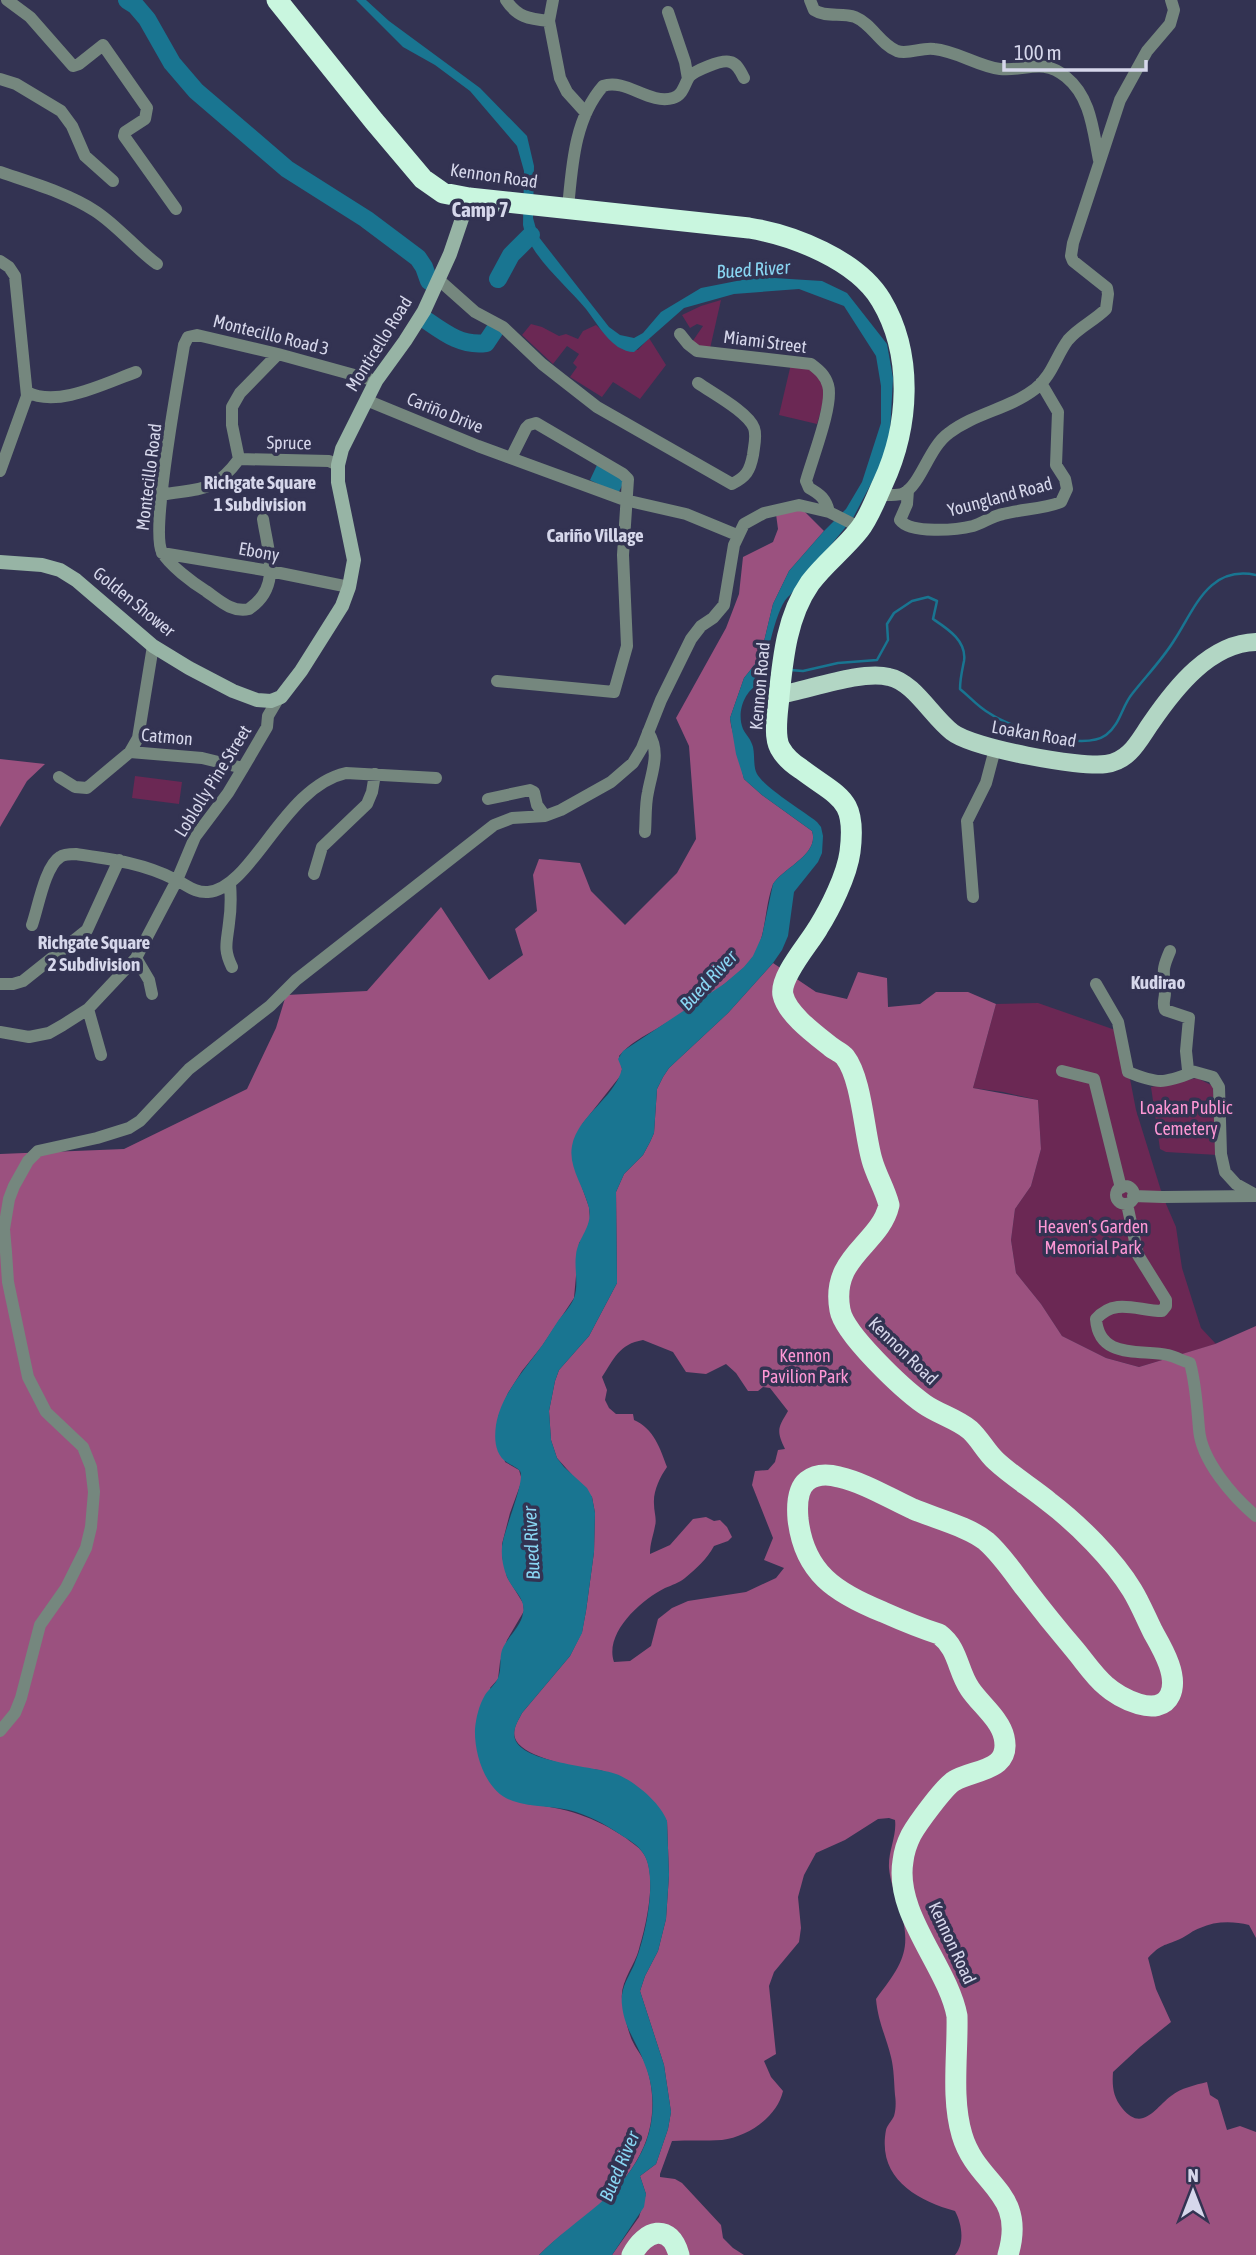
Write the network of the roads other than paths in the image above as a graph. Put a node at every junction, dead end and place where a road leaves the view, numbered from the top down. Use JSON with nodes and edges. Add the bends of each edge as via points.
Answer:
{"nodes":[{"id":1,"x":6,"y":0,"type":"edge"},
{"id":2,"x":277,"y":0,"type":"edge"},
{"id":3,"x":506,"y":0,"type":"edge"},
{"id":4,"x":553,"y":0,"type":"edge"},
{"id":5,"x":810,"y":0,"type":"edge"},
{"id":6,"x":1173,"y":2,"type":"edge"},
{"id":7,"x":668,"y":12,"type":"dead end"},
{"id":8,"x":549,"y":21,"type":"junction"},
{"id":9,"x":744,"y":78,"type":"dead end"},
{"id":10,"x":0,"y":79,"type":"edge"},
{"id":11,"x":688,"y":79,"type":"junction"},
{"id":12,"x":586,"y":113,"type":"junction"},
{"id":13,"x":1100,"y":160,"type":"junction"},
{"id":14,"x":0,"y":172,"type":"edge"},
{"id":15,"x":113,"y":181,"type":"dead end"},
{"id":16,"x":480,"y":200,"type":"junction"},
{"id":17,"x":565,"y":208,"type":"junction"},
{"id":18,"x":176,"y":209,"type":"dead end"},
{"id":19,"x":0,"y":261,"type":"edge"},
{"id":20,"x":157,"y":264,"type":"dead end"},
{"id":21,"x":439,"y":280,"type":"junction"},
{"id":22,"x":680,"y":334,"type":"dead end"},
{"id":23,"x":197,"y":335,"type":"joint"},
{"id":24,"x":278,"y":354,"type":"junction"},
{"id":25,"x":136,"y":372,"type":"dead end"},
{"id":26,"x":376,"y":381,"type":"junction"},
{"id":27,"x":698,"y":383,"type":"dead end"},
{"id":28,"x":1041,"y":383,"type":"junction"},
{"id":29,"x":27,"y":392,"type":"junction"},
{"id":30,"x":366,"y":400,"type":"junction"},
{"id":31,"x":511,"y":458,"type":"junction"},
{"id":32,"x":239,"y":459,"type":"junction"},
{"id":33,"x":338,"y":465,"type":"junction"},
{"id":34,"x":0,"y":471,"type":"edge"},
{"id":35,"x":908,"y":490,"type":"junction"},
{"id":36,"x":161,"y":495,"type":"junction"},
{"id":37,"x":877,"y":495,"type":"junction"},
{"id":38,"x":625,"y":500,"type":"junction"},
{"id":39,"x":833,"y":514,"type":"junction"},
{"id":40,"x":263,"y":519,"type":"dead end"},
{"id":41,"x":857,"y":526,"type":"junction"},
{"id":42,"x":737,"y":536,"type":"junction"},
{"id":43,"x":162,"y":552,"type":"junction"},
{"id":44,"x":0,"y":562,"type":"edge"},
{"id":45,"x":270,"y":571,"type":"junction"},
{"id":46,"x":349,"y":587,"type":"junction"},
{"id":47,"x":1256,"y":642,"type":"edge"},
{"id":48,"x":153,"y":646,"type":"junction"},
{"id":49,"x":782,"y":677,"type":"junction"},
{"id":50,"x":497,"y":681,"type":"dead end"},
{"id":51,"x":278,"y":699,"type":"junction"},
{"id":52,"x":648,"y":732,"type":"junction"},
{"id":53,"x":995,"y":749,"type":"junction"},
{"id":54,"x":130,"y":752,"type":"junction"},
{"id":55,"x":243,"y":768,"type":"junction"},
{"id":56,"x":374,"y":774,"type":"junction"},
{"id":57,"x":60,"y":777,"type":"dead end"},
{"id":58,"x":436,"y":778,"type":"dead end"},
{"id":59,"x":488,"y":799,"type":"dead end"},
{"id":60,"x":545,"y":816,"type":"junction"},
{"id":61,"x":645,"y":832,"type":"dead end"},
{"id":62,"x":119,"y":860,"type":"junction"},
{"id":63,"x":314,"y":874,"type":"dead end"},
{"id":64,"x":177,"y":880,"type":"junction"},
{"id":65,"x":230,"y":883,"type":"junction"},
{"id":66,"x":973,"y":897,"type":"dead end"},
{"id":67,"x":32,"y":925,"type":"dead end"},
{"id":68,"x":1170,"y":951,"type":"dead end"},
{"id":69,"x":136,"y":958,"type":"junction"},
{"id":70,"x":232,"y":967,"type":"dead end"},
{"id":71,"x":0,"y":984,"type":"edge"},
{"id":72,"x":1096,"y":984,"type":"dead end"},
{"id":73,"x":152,"y":994,"type":"dead end"},
{"id":74,"x":88,"y":1009,"type":"junction"},
{"id":75,"x":0,"y":1032,"type":"edge"},
{"id":76,"x":102,"y":1055,"type":"dead end"},
{"id":77,"x":1062,"y":1071,"type":"dead end"},
{"id":78,"x":1193,"y":1072,"type":"junction"},
{"id":79,"x":1256,"y":1195,"type":"edge"},
{"id":80,"x":1130,"y":1200,"type":"junction"},
{"id":81,"x":1256,"y":1516,"type":"edge"},
{"id":82,"x":0,"y":1731,"type":"edge"},
{"id":83,"x":632,"y":2255,"type":"edge"},
{"id":84,"x":679,"y":2255,"type":"edge"},
{"id":85,"x":1008,"y":2255,"type":"edge"}],
"edges":[{"from":1,"to":18,"type":"street","via":[[30,17],[73,66],[103,45],[147,108],[145,118],[124,136]]},
{"from":2,"to":16,"type":"highway","name":"Kennon Road","via":[[423,179],[443,193]]},
{"from":3,"to":8,"type":"street","via":[[526,18]]},
{"from":4,"to":8,"type":"street"},
{"from":5,"to":13,"type":"street","via":[[819,13],[857,18],[898,51],[942,50],[1002,69],[1048,67],[1066,77],[1087,106]]},
{"from":6,"to":13,"type":"street","via":[[1170,24],[1147,51],[1120,100]]},
{"from":7,"to":11,"type":"street"},
{"from":8,"to":12,"type":"street","via":[[563,85]]},
{"from":9,"to":11,"type":"street","via":[[726,61]]},
{"from":10,"to":15,"type":"street","via":[[61,111],[85,156]]},
{"from":11,"to":12,"type":"street","via":[[679,95],[667,99],[608,84]]},
{"from":12,"to":17,"type":"street"},
{"from":13,"to":28,"type":"street","name":"Youngland Road","via":[[1071,256],[1107,288],[1108,305],[1070,338]]},
{"from":14,"to":20,"type":"street","via":[[94,211]]},
{"from":16,"to":17,"type":"highway","name":"Kennon Road"},
{"from":16,"to":21,"type":"main road","name":"Monticello Road","via":[[461,225]]},
{"from":17,"to":37,"type":"highway","name":"Kennon Road","via":[[773,232],[841,262],[862,278],[881,299],[904,374],[902,421],[891,465]]},
{"from":19,"to":29,"type":"street","via":[[15,276]]},
{"from":21,"to":26,"type":"main road","name":"Monticello Road","via":[[418,321]]},
{"from":21,"to":27,"type":"street","via":[[597,407],[732,484],[745,478],[750,467],[753,427]]},
{"from":22,"to":39,"type":"street","name":"Miami Street","via":[[697,351],[811,364],[823,374],[830,394],[806,481]]},
{"from":23,"to":24,"type":"street","name":"Montecillo Road 3"},
{"from":23,"to":36,"type":"street","name":"Montecillo Road","via":[[188,337],[184,345]]},
{"from":24,"to":26,"type":"street","name":"Montecillo Road 3"},
{"from":24,"to":32,"type":"street","via":[[232,407]]},
{"from":25,"to":29,"type":"street","via":[[56,398]]},
{"from":26,"to":30,"type":"main road","name":"Monticello Road"},
{"from":28,"to":35,"type":"street","name":"Youngland Road","via":[[1016,401],[947,434]]},
{"from":28,"to":35,"type":"street","name":"Youngland Road","via":[[1058,412],[1056,465],[1067,489],[1061,502],[1002,514],[976,525],[918,528],[900,520]]},
{"from":29,"to":34,"type":"street"},
{"from":30,"to":31,"type":"street","name":"Cariño Drive"},
{"from":30,"to":33,"type":"main road","name":"Monticello Road"},
{"from":31,"to":38,"type":"street","name":"Cariño Drive"},
{"from":31,"to":38,"type":"street","via":[[528,425],[536,424],[623,474],[628,479]]},
{"from":32,"to":33,"type":"street","name":"Spruce","via":[[330,461]]},
{"from":32,"to":36,"type":"street","via":[[214,485]]},
{"from":33,"to":46,"type":"main road","name":"Monticello Road","via":[[340,502],[354,560]]},
{"from":35,"to":37,"type":"street"},
{"from":36,"to":43,"type":"street","name":"Montecillo Road","via":[[157,530]]},
{"from":37,"to":41,"type":"highway","name":"Kennon Road"},
{"from":38,"to":42,"type":"street","name":"Cariño Drive","via":[[686,514]]},
{"from":38,"to":50,"type":"street","via":[[627,646],[614,692]]},
{"from":39,"to":41,"type":"street"},
{"from":39,"to":42,"type":"street","via":[[791,506],[752,519]]},
{"from":40,"to":45,"type":"street"},
{"from":41,"to":49,"type":"highway","name":"Kennon Road","via":[[810,583],[797,607],[788,630]]},
{"from":42,"to":52,"type":"street","via":[[724,605],[691,639]]},
{"from":43,"to":45,"type":"street","name":"Ebony"},
{"from":43,"to":45,"type":"street","name":"Montecillo Road","via":[[195,584],[238,610],[252,607],[265,592]]},
{"from":44,"to":48,"type":"main road","name":"Golden Shower","via":[[60,570]]},
{"from":45,"to":46,"type":"street","name":"Ebony"},
{"from":46,"to":51,"type":"main road","name":"Monticello Road","via":[[342,606]]},
{"from":47,"to":53,"type":"main road","name":"Loakan Road","via":[[1216,653],[1174,692],[1122,760],[1092,765]]},
{"from":48,"to":51,"type":"main road","name":"Golden Shower","via":[[233,691],[261,701]]},
{"from":48,"to":54,"type":"street","via":[[141,730]]},
{"from":49,"to":53,"type":"main road","name":"Loakan Road","via":[[890,677],[908,687],[962,740]]},
{"from":49,"to":85,"type":"highway","name":"Kennon Road","via":[[779,747],[792,762],[835,792],[852,818],[850,855],[839,884],[819,927],[783,981],[783,996],[796,1017],[845,1058],[856,1082],[872,1161],[889,1205],[883,1221],[844,1272],[839,1300],[843,1322],[910,1393],[965,1426],[995,1461],[1052,1503],[1108,1558],[1132,1590],[1172,1676],[1170,1695],[1156,1706],[1118,1696],[1104,1685],[995,1550],[975,1534],[838,1476],[817,1476],[803,1486],[798,1508],[800,1532],[818,1572],[833,1588],[853,1599],[950,1642],[968,1686],[1005,1739],[999,1762],[952,1782],[943,1793],[912,1833],[902,1868],[910,1907],[955,2003],[960,2126],[970,2155],[1007,2202],[1012,2223]]},
{"from":51,"to":55,"type":"street","name":"Loblolly Pine Street"},
{"from":52,"to":60,"type":"street","via":[[623,774]]},
{"from":52,"to":61,"type":"street","via":[[656,759]]},
{"from":53,"to":66,"type":"street","via":[[986,783],[967,821]]},
{"from":54,"to":55,"type":"street","name":"Catmon","via":[[202,758]]},
{"from":54,"to":57,"type":"street","via":[[87,788],[75,787]]},
{"from":55,"to":64,"type":"street","name":"Loblolly Pine Street","via":[[195,837]]},
{"from":56,"to":58,"type":"street"},
{"from":56,"to":63,"type":"street","via":[[367,804],[322,847]]},
{"from":56,"to":65,"type":"street","via":[[346,773],[315,787],[289,811]]},
{"from":59,"to":60,"type":"street","via":[[530,790]]},
{"from":60,"to":82,"type":"street","via":[[503,820],[476,838],[189,1069],[140,1121],[97,1138],[38,1151],[20,1173],[4,1229],[8,1282],[28,1377],[46,1412],[83,1447],[94,1492],[86,1548],[40,1625],[21,1698]]},
{"from":62,"to":64,"type":"street"},
{"from":62,"to":67,"type":"street","via":[[76,854],[60,857],[48,873]]},
{"from":62,"to":71,"type":"street","via":[[82,934],[23,981]]},
{"from":64,"to":65,"type":"street","via":[[201,892]]},
{"from":64,"to":69,"type":"street","name":"Loblolly Pine Street"},
{"from":65,"to":70,"type":"street","via":[[225,939]]},
{"from":68,"to":78,"type":"street","via":[[1162,970],[1163,1005],[1165,1010],[1189,1018],[1186,1051],[1188,1070]]},
{"from":69,"to":73,"type":"street"},
{"from":69,"to":74,"type":"street","name":"Loblolly Pine Street"},
{"from":72,"to":78,"type":"street","via":[[1118,1022],[1128,1072],[1155,1082]]},
{"from":74,"to":75,"type":"street","name":"Loblolly Pine Street","via":[[49,1033],[29,1037]]},
{"from":74,"to":76,"type":"street"},
{"from":77,"to":80,"type":"street","via":[[1094,1079],[1121,1188],[1129,1188]]},
{"from":78,"to":79,"type":"street","via":[[1217,1081],[1225,1172]]},
{"from":79,"to":80,"type":"street"},
{"from":80,"to":81,"type":"street","via":[[1138,1255],[1166,1306],[1154,1311],[1116,1306],[1096,1319],[1097,1327],[1112,1348],[1169,1355],[1190,1363],[1199,1432],[1212,1466]]},
{"from":83,"to":84,"type":"highway","via":[[639,2242],[657,2232],[666,2234]]}]}
